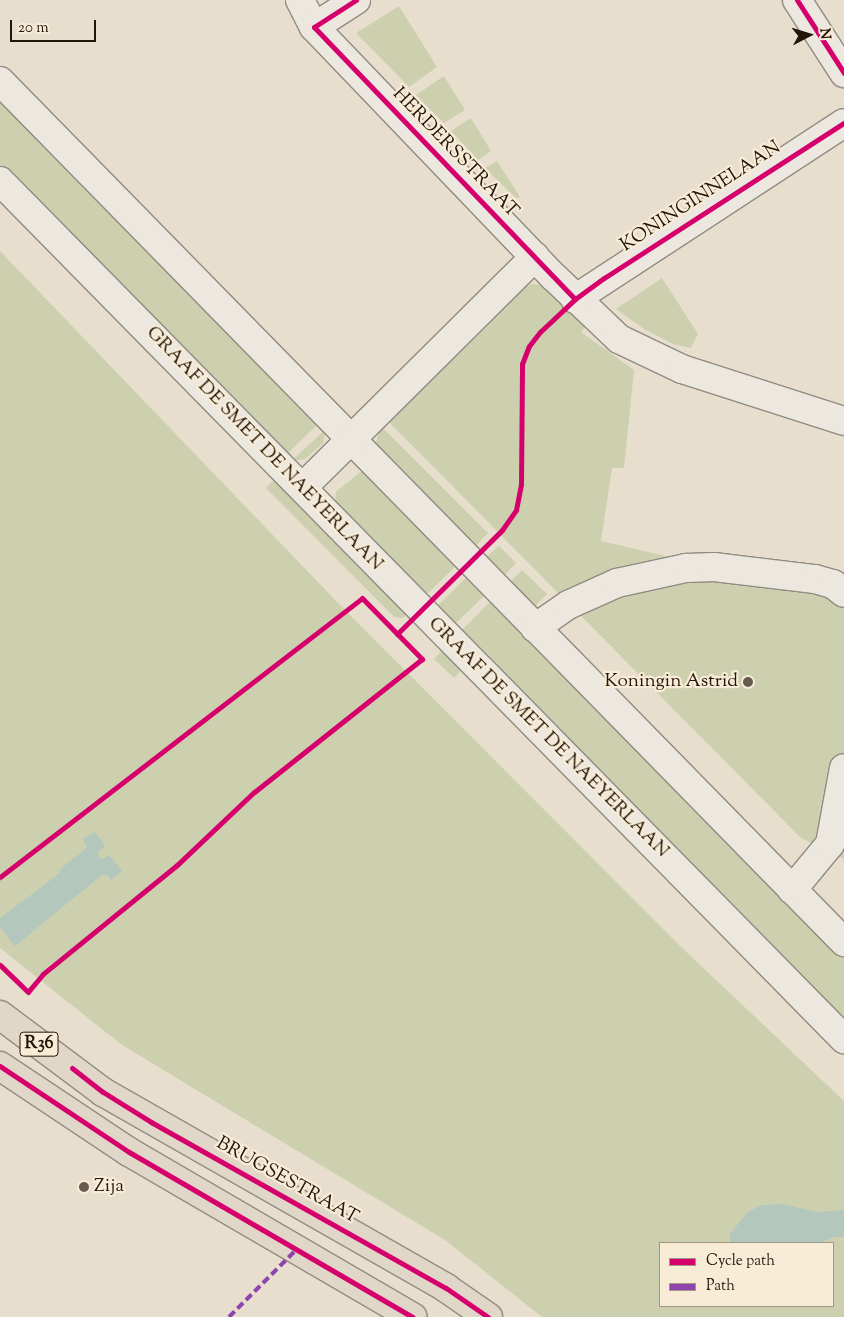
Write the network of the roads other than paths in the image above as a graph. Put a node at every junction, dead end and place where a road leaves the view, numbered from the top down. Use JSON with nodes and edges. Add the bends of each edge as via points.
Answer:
{"nodes":[{"id":1,"x":300,"y":0,"type":"edge"},
{"id":2,"x":356,"y":0,"type":"edge"},
{"id":3,"x":796,"y":0,"type":"edge"},
{"id":4,"x":314,"y":27,"type":"junction"},
{"id":5,"x":844,"y":73,"type":"edge"},
{"id":6,"x":0,"y":81,"type":"edge"},
{"id":7,"x":844,"y":123,"type":"edge"},
{"id":8,"x":0,"y":181,"type":"edge"},
{"id":9,"x":535,"y":257,"type":"junction"},
{"id":10,"x":576,"y":299,"type":"junction"},
{"id":11,"x":844,"y":421,"type":"edge"},
{"id":12,"x":352,"y":441,"type":"junction"},
{"id":13,"x":303,"y":487,"type":"junction"},
{"id":14,"x":844,"y":593,"type":"edge"},
{"id":15,"x":535,"y":628,"type":"junction"},
{"id":16,"x":844,"y":768,"type":"edge"},
{"id":17,"x":792,"y":890,"type":"junction"},
{"id":18,"x":844,"y":942,"type":"edge"},
{"id":19,"x":0,"y":1015,"type":"edge"},
{"id":20,"x":844,"y":1039,"type":"edge"},
{"id":21,"x":0,"y":1066,"type":"edge"},
{"id":22,"x":412,"y":1317,"type":"edge"},
{"id":23,"x":488,"y":1317,"type":"edge"}],
"edges":[{"from":1,"to":4,"type":"street","name":"HERDERSSTRAAT"},
{"from":2,"to":4,"type":"street"},
{"from":3,"to":5,"type":"street"},
{"from":4,"to":9,"type":"street","name":"HERDERSSTRAAT"},
{"from":6,"to":12,"type":"street"},
{"from":7,"to":10,"type":"street","name":"KONINGINNELAAN"},
{"from":8,"to":13,"type":"street","name":"GRAAF DE SMET DE NAEYERLAAN"},
{"from":9,"to":10,"type":"street","name":"HERDERSSTRAAT"},
{"from":9,"to":12,"type":"street","via":[[380,408]]},
{"from":10,"to":11,"type":"street","name":"HERDERSSTRAAT","via":[[628,346],[682,370]]},
{"from":12,"to":13,"type":"street"},
{"from":12,"to":15,"type":"street"},
{"from":13,"to":20,"type":"street","name":"GRAAF DE SMET DE NAEYERLAAN"},
{"from":14,"to":15,"type":"street","via":[[833,584],[815,579],[714,566],[686,568],[617,583],[568,606]]},
{"from":15,"to":17,"type":"street"},
{"from":16,"to":17,"type":"street","via":[[830,844]]},
{"from":17,"to":18,"type":"street"},
{"from":19,"to":23,"type":"main road","name":"BRUGSESTRAAT","number":"R36","via":[[102,1092],[446,1288]]},
{"from":21,"to":22,"type":"main road","number":"R36","via":[[130,1152]]}]}
